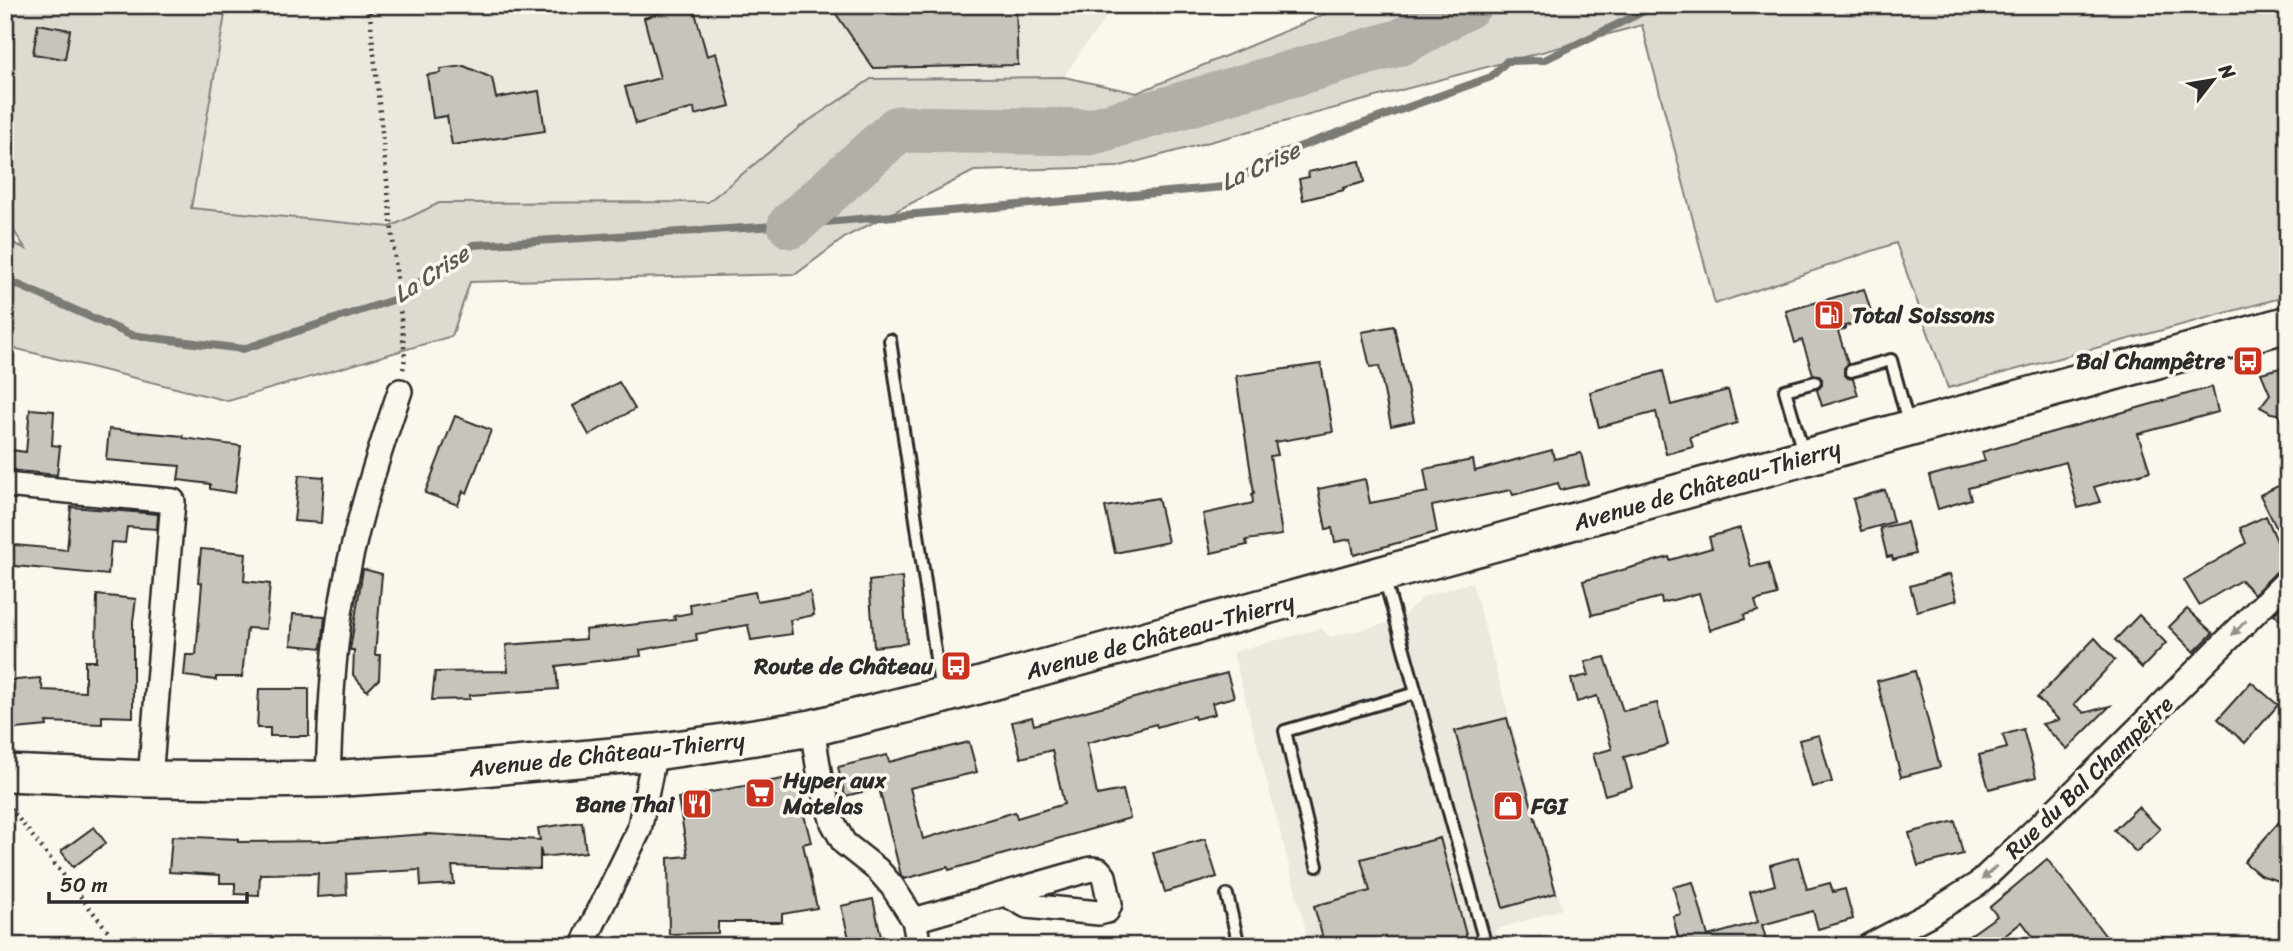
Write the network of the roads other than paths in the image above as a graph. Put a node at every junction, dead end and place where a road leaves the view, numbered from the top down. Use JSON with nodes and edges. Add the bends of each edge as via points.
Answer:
{"nodes":[{"id":1,"x":2288,"y":324,"type":"edge"},
{"id":2,"x":890,"y":340,"type":"dead end"},
{"id":3,"x":1851,"y":371,"type":"dead end"},
{"id":4,"x":1815,"y":382,"type":"dead end"},
{"id":5,"x":400,"y":391,"type":"road end"},
{"id":6,"x":1910,"y":428,"type":"junction"},
{"id":7,"x":1805,"y":458,"type":"junction"},
{"id":8,"x":5,"y":485,"type":"edge"},
{"id":9,"x":1384,"y":574,"type":"junction"},
{"id":10,"x":2288,"y":580,"type":"edge"},
{"id":11,"x":1416,"y":693,"type":"junction"},
{"id":12,"x":941,"y":696,"type":"junction"},
{"id":13,"x":812,"y":728,"type":"junction"},
{"id":14,"x":654,"y":752,"type":"junction"},
{"id":15,"x":5,"y":773,"type":"edge"},
{"id":16,"x":150,"y":779,"type":"junction"},
{"id":17,"x":328,"y":779,"type":"junction"},
{"id":18,"x":1317,"y":866,"type":"dead end"},
{"id":19,"x":1007,"y":895,"type":"dead end"},
{"id":20,"x":1227,"y":895,"type":"dead end"},
{"id":21,"x":914,"y":920,"type":"junction"},
{"id":22,"x":582,"y":946,"type":"edge"},
{"id":23,"x":919,"y":946,"type":"edge"},
{"id":24,"x":1239,"y":946,"type":"edge"},
{"id":25,"x":1486,"y":946,"type":"edge"},
{"id":26,"x":1869,"y":946,"type":"edge"}],
"edges":[{"from":1,"to":6,"type":"main road","name":"Avenue de Château-Thierry"},
{"from":2,"to":12,"type":"lane"},
{"from":3,"to":6,"type":"lane","via":[[1891,360]]},
{"from":4,"to":7,"type":"lane","via":[[1785,390]]},
{"from":5,"to":17,"type":"street","via":[[367,490],[341,612]]},
{"from":6,"to":7,"type":"main road","name":"Avenue de Château-Thierry"},
{"from":7,"to":9,"type":"main road","name":"Avenue de Château-Thierry"},
{"from":8,"to":16,"type":"street","via":[[173,501]]},
{"from":9,"to":11,"type":"lane"},
{"from":9,"to":12,"type":"main road","name":"Avenue de Château-Thierry"},
{"from":10,"to":26,"type":"street","name":"Rue du Bal Champêtre","one_way":true,"via":[[1978,884]]},
{"from":11,"to":18,"type":"lane","via":[[1284,731]]},
{"from":11,"to":25,"type":"lane"},
{"from":12,"to":13,"type":"main road","name":"Avenue de Château-Thierry"},
{"from":13,"to":14,"type":"main road","name":"Avenue de Château-Thierry"},
{"from":13,"to":21,"type":"street","via":[[833,823],[844,843],[892,886]]},
{"from":14,"to":17,"type":"main road","name":"Avenue de Château-Thierry"},
{"from":14,"to":22,"type":"street","via":[[639,830]]},
{"from":15,"to":16,"type":"main road","name":"Avenue de Château-Thierry"},
{"from":16,"to":17,"type":"main road","name":"Avenue de Château-Thierry"},
{"from":19,"to":21,"type":"street"},
{"from":20,"to":24,"type":"lane"},
{"from":21,"to":23,"type":"street"}]}
